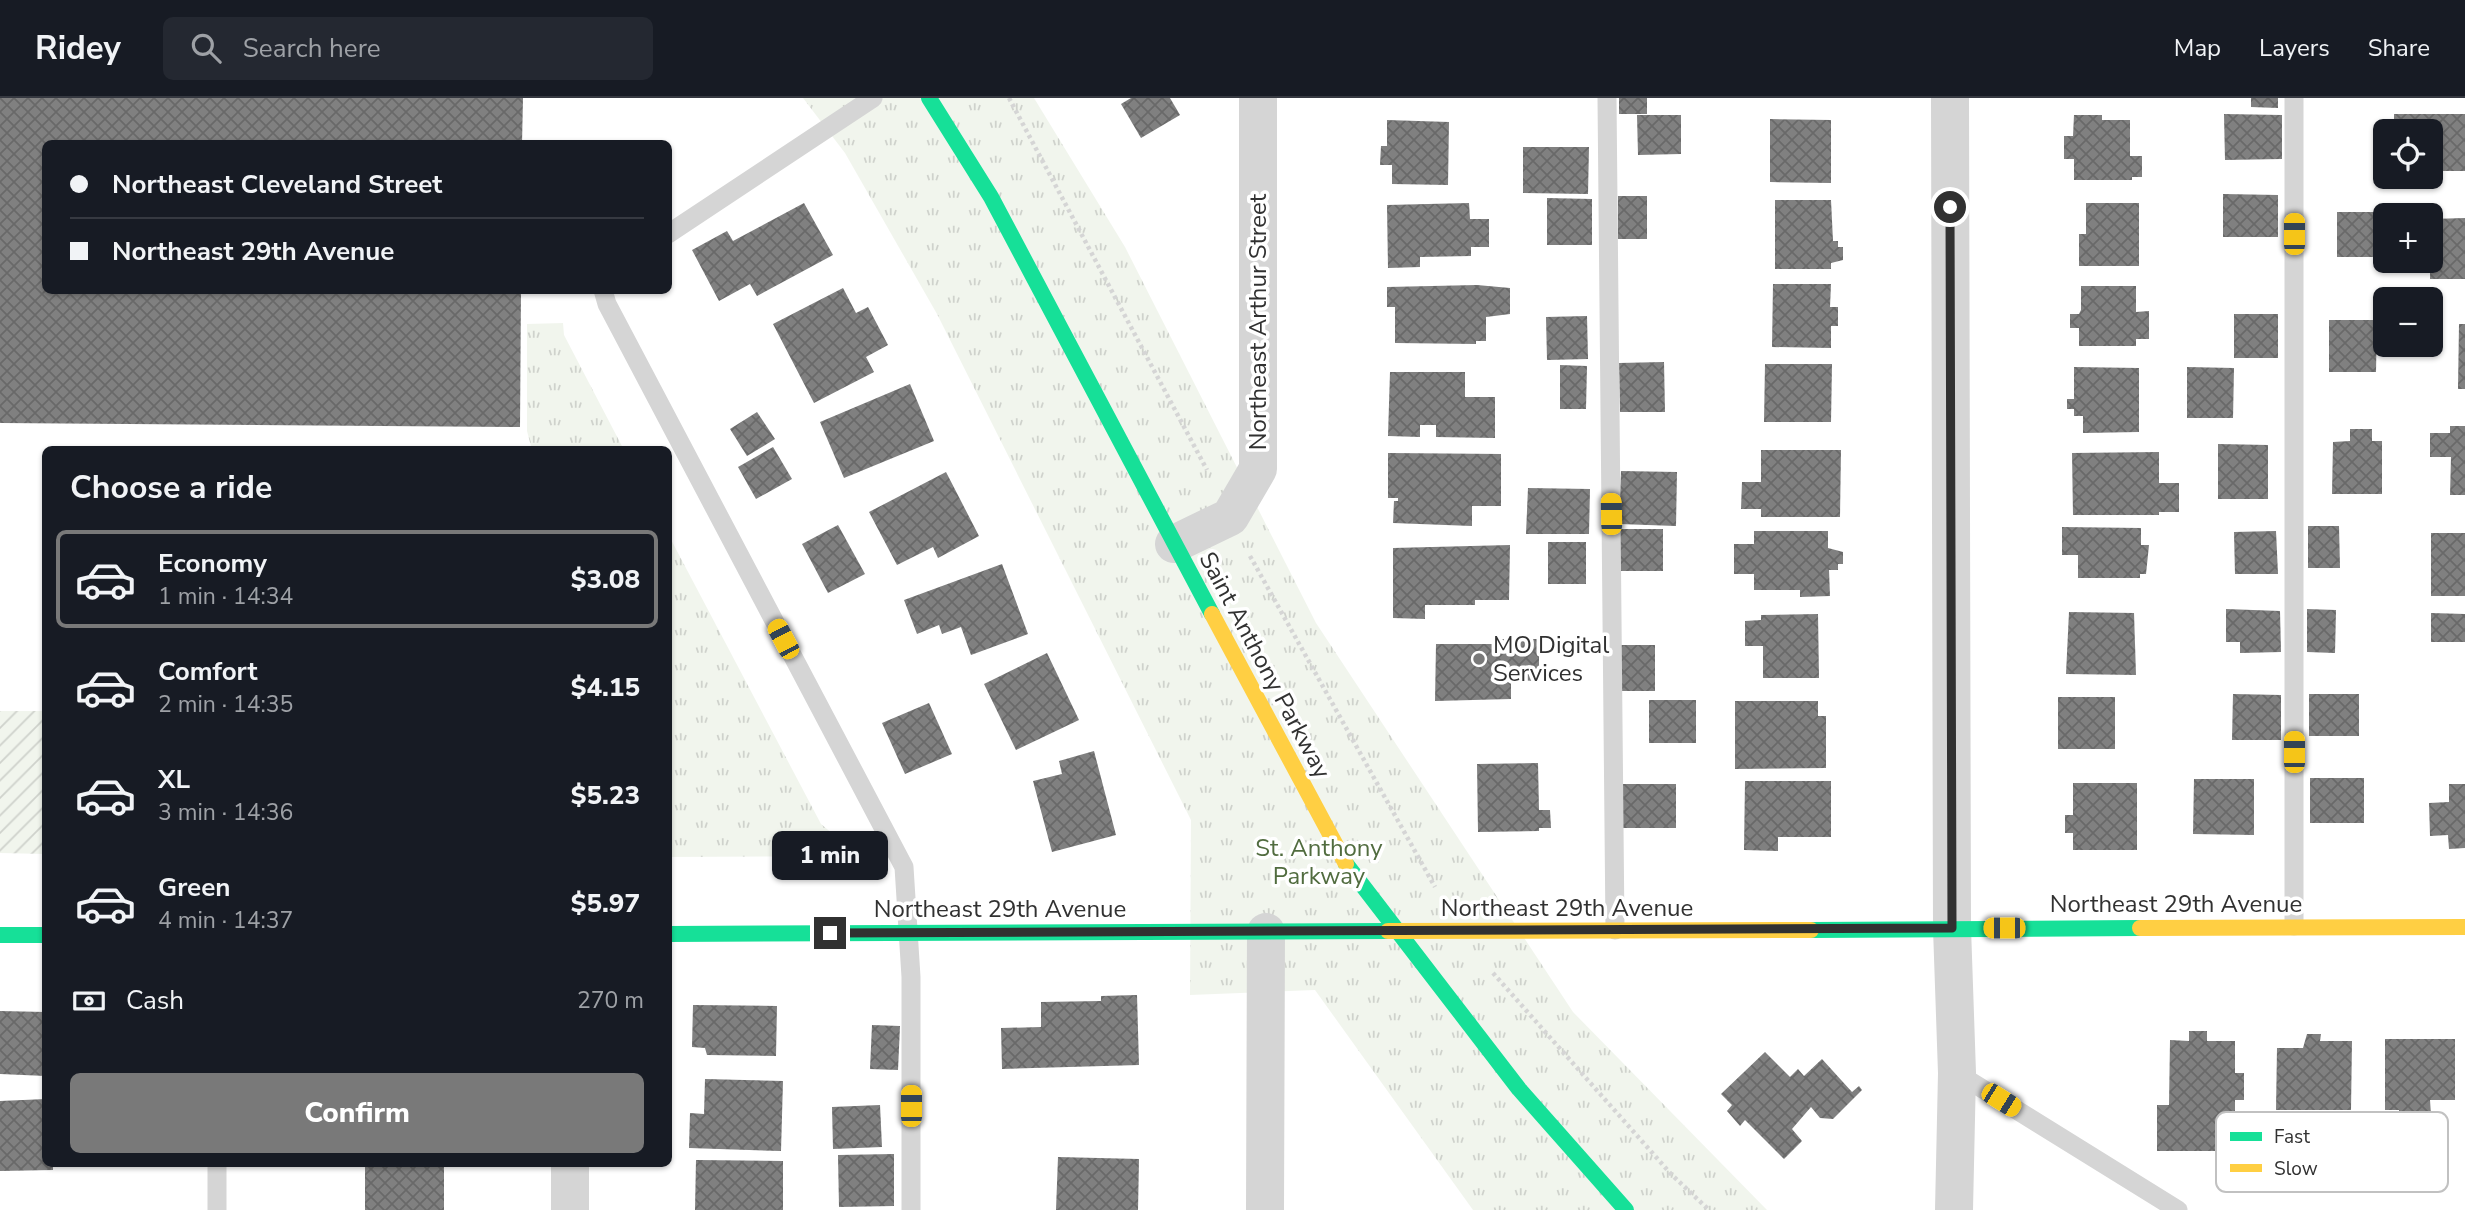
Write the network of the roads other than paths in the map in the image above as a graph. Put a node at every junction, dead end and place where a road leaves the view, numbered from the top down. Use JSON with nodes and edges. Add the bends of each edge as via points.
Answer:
{"nodes":[{"id":1,"x":873,"y":98,"type":"edge"},
{"id":2,"x":929,"y":98,"type":"edge"},
{"id":3,"x":1258,"y":98,"type":"edge"},
{"id":4,"x":1607,"y":98,"type":"edge"},
{"id":5,"x":1950,"y":98,"type":"edge"},
{"id":6,"x":2294,"y":98,"type":"edge"},
{"id":7,"x":672,"y":231,"type":"edge"},
{"id":8,"x":604,"y":294,"type":"edge"},
{"id":9,"x":1174,"y":544,"type":"junction"},
{"id":10,"x":2294,"y":926,"type":"junction"},
{"id":11,"x":2465,"y":927,"type":"edge"},
{"id":12,"x":1952,"y":928,"type":"junction"},
{"id":13,"x":1615,"y":930,"type":"junction"},
{"id":14,"x":910,"y":932,"type":"junction"},
{"id":15,"x":1266,"y":932,"type":"junction"},
{"id":16,"x":1394,"y":932,"type":"junction"},
{"id":17,"x":672,"y":933,"type":"edge"},
{"id":18,"x":0,"y":935,"type":"edge"},
{"id":19,"x":42,"y":935,"type":"edge"},
{"id":20,"x":1957,"y":1073,"type":"junction"},
{"id":21,"x":217,"y":1167,"type":"edge"},
{"id":22,"x":570,"y":1167,"type":"edge"},
{"id":23,"x":217,"y":1210,"type":"edge"},
{"id":24,"x":570,"y":1210,"type":"edge"},
{"id":25,"x":911,"y":1210,"type":"edge"},
{"id":26,"x":1265,"y":1210,"type":"edge"},
{"id":27,"x":1626,"y":1210,"type":"edge"},
{"id":28,"x":1954,"y":1210,"type":"edge"},
{"id":29,"x":2178,"y":1210,"type":"edge"}],
"edges":[{"from":1,"to":7,"type":"lane"},
{"from":2,"to":9,"type":"street","name":"Saint Anthony Parkway","via":[[991,197]]},
{"from":3,"to":9,"type":"street","name":"Northeast Arthur Street","via":[[1258,469],[1230,517]]},
{"from":4,"to":13,"type":"lane"},
{"from":5,"to":12,"type":"street"},
{"from":6,"to":10,"type":"lane"},
{"from":8,"to":14,"type":"lane","via":[[904,867]]},
{"from":9,"to":16,"type":"street","name":"Saint Anthony Parkway","via":[[1348,869]]},
{"from":10,"to":11,"type":"street","name":"Northeast 29th Avenue"},
{"from":10,"to":12,"type":"street","name":"Northeast 29th Avenue"},
{"from":12,"to":13,"type":"street","name":"Northeast 29th Avenue"},
{"from":12,"to":20,"type":"street"},
{"from":13,"to":16,"type":"street","name":"Northeast 29th Avenue"},
{"from":14,"to":15,"type":"street","name":"Northeast 29th Avenue"},
{"from":14,"to":17,"type":"street","name":"Northeast 29th Avenue"},
{"from":14,"to":25,"type":"lane"},
{"from":15,"to":16,"type":"street","name":"Northeast 29th Avenue"},
{"from":15,"to":26,"type":"street"},
{"from":16,"to":27,"type":"street","name":"Saint Anthony Parkway","via":[[1519,1089]]},
{"from":18,"to":19,"type":"street"},
{"from":20,"to":28,"type":"street"},
{"from":20,"to":29,"type":"lane"},
{"from":21,"to":23,"type":"lane"},
{"from":22,"to":24,"type":"street"}]}
